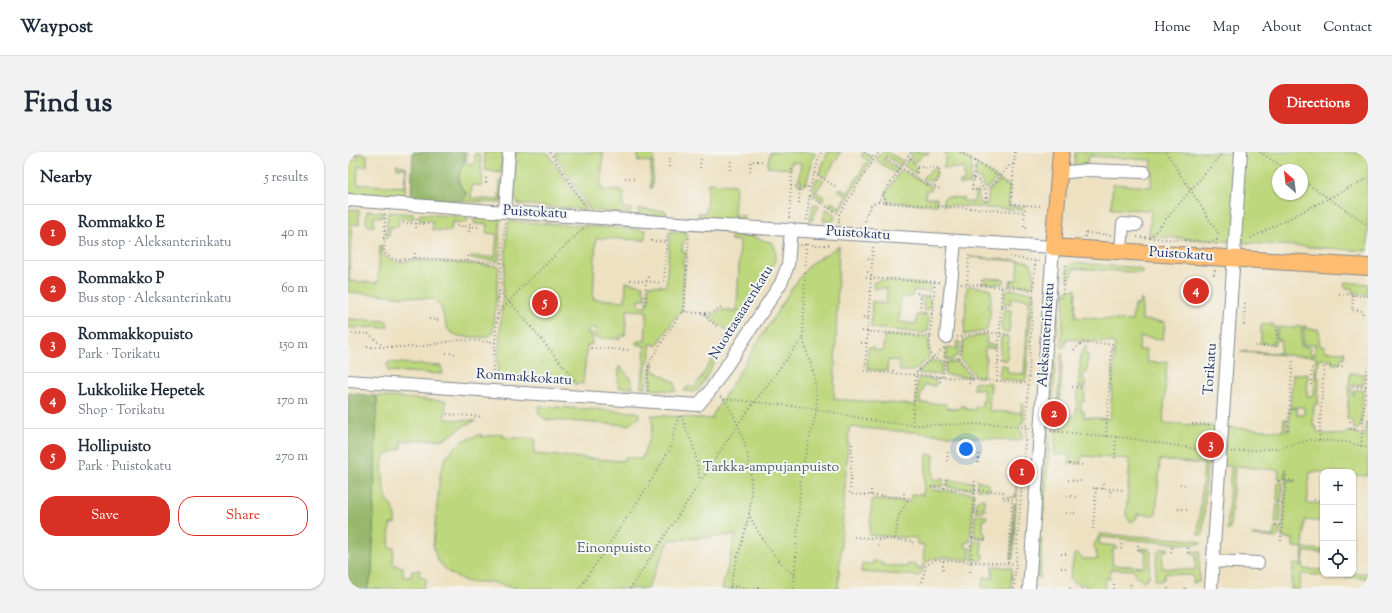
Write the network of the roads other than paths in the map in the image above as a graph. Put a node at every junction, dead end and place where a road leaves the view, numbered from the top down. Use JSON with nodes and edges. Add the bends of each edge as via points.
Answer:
{"nodes":[{"id":1,"x":510,"y":152,"type":"edge"},
{"id":2,"x":1061,"y":152,"type":"edge"},
{"id":3,"x":1241,"y":152,"type":"edge"},
{"id":4,"x":1144,"y":172,"type":"dead end"},
{"id":5,"x":1059,"y":173,"type":"junction"},
{"id":6,"x":348,"y":200,"type":"edge"},
{"id":7,"x":505,"y":212,"type":"junction"},
{"id":8,"x":1136,"y":225,"type":"dead end"},
{"id":9,"x":790,"y":226,"type":"junction"},
{"id":10,"x":955,"y":241,"type":"junction"},
{"id":11,"x":1121,"y":243,"type":"junction"},
{"id":12,"x":1053,"y":247,"type":"junction"},
{"id":13,"x":1234,"y":258,"type":"junction"},
{"id":14,"x":1368,"y":267,"type":"edge"},
{"id":15,"x":945,"y":342,"type":"road end"},
{"id":16,"x":348,"y":380,"type":"edge"},
{"id":17,"x":698,"y":405,"type":"joint"},
{"id":18,"x":1213,"y":561,"type":"junction"},
{"id":19,"x":1258,"y":563,"type":"dead end"},
{"id":20,"x":1029,"y":589,"type":"edge"},
{"id":21,"x":1211,"y":589,"type":"edge"}],
"edges":[{"from":1,"to":7,"type":"street"},
{"from":2,"to":5,"type":"main road","name":"Aleksanterinkatu"},
{"from":3,"to":13,"type":"street","name":"Torikatu"},
{"from":4,"to":5,"type":"street","via":[[1088,170]]},
{"from":5,"to":12,"type":"main road","name":"Aleksanterinkatu"},
{"from":6,"to":7,"type":"street","name":"Puistokatu"},
{"from":7,"to":9,"type":"street","name":"Puistokatu","via":[[591,220]]},
{"from":8,"to":11,"type":"street","via":[[1123,224]]},
{"from":9,"to":10,"type":"street","name":"Puistokatu","via":[[807,230]]},
{"from":9,"to":17,"type":"street","name":"Nuottasaarenkatu","via":[[788,266],[781,283],[710,391]]},
{"from":10,"to":12,"type":"street","name":"Puistokatu"},
{"from":10,"to":15,"type":"street"},
{"from":11,"to":12,"type":"main road","name":"Puistokatu"},
{"from":11,"to":13,"type":"main road","name":"Puistokatu"},
{"from":12,"to":20,"type":"street","name":"Aleksanterinkatu"},
{"from":13,"to":14,"type":"main road","name":"Puistokatu"},
{"from":13,"to":18,"type":"street","name":"Torikatu"},
{"from":16,"to":17,"type":"street","name":"Rommakkokatu"},
{"from":18,"to":19,"type":"street"},
{"from":18,"to":21,"type":"street","name":"Torikatu"}]}
